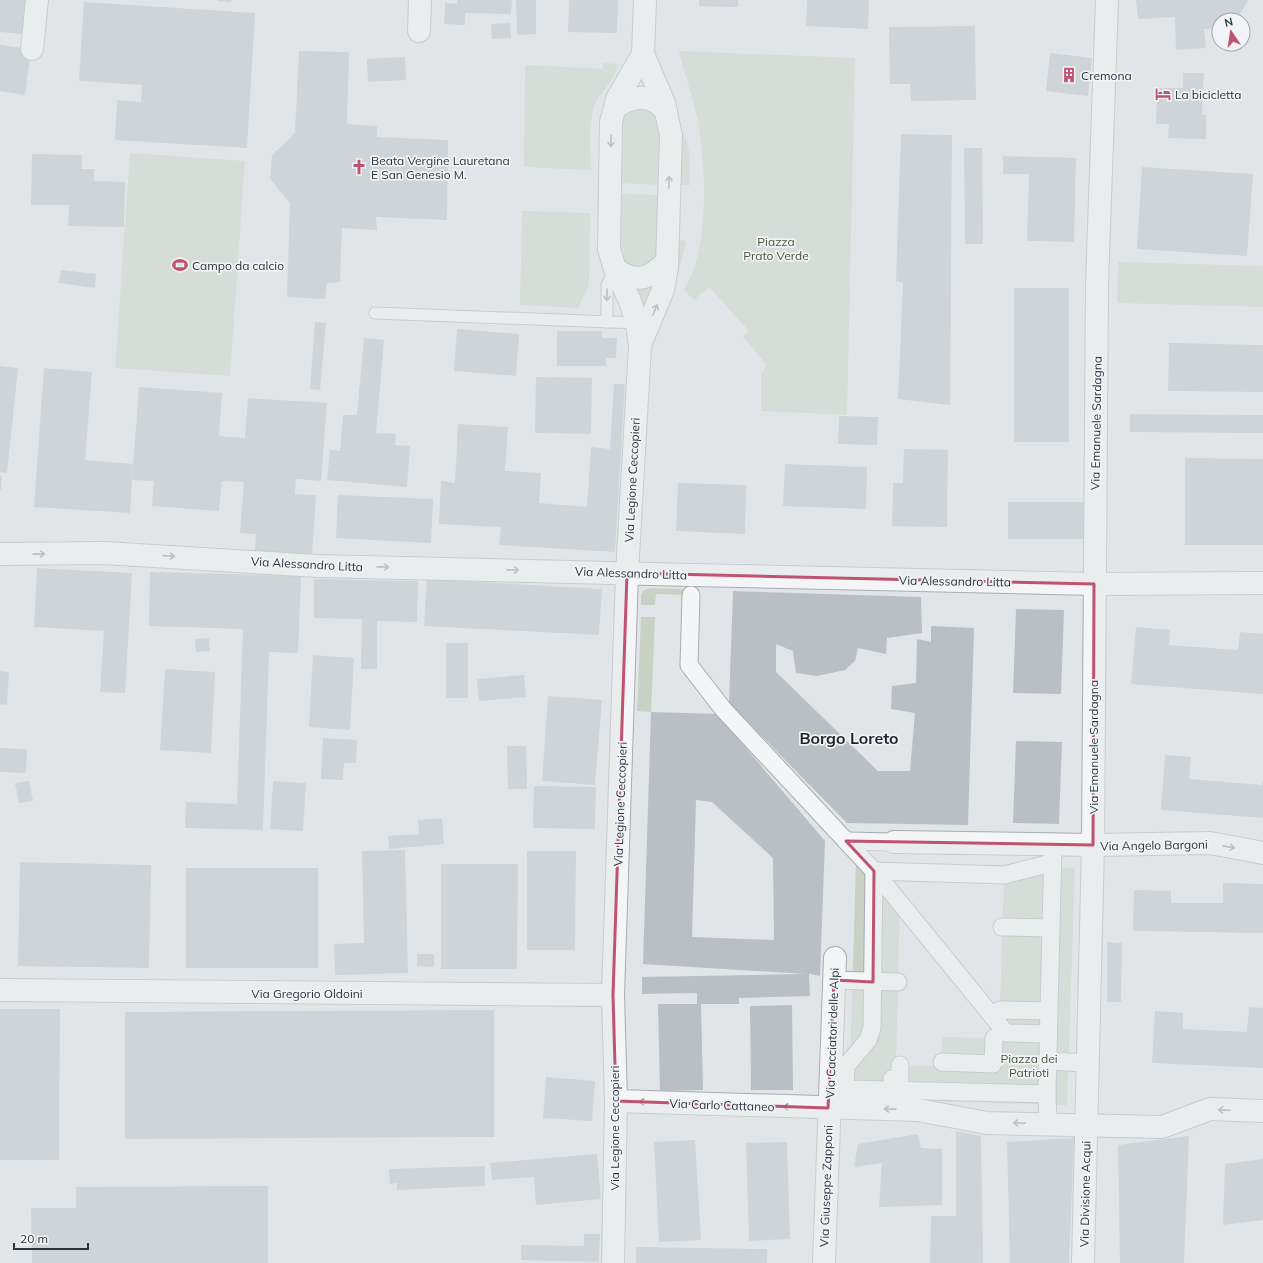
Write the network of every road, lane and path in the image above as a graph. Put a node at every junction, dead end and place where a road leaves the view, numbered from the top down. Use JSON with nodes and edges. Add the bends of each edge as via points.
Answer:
{"nodes":[{"id":1,"x":37,"y":0,"type":"edge"},
{"id":2,"x":420,"y":0,"type":"edge"},
{"id":3,"x":645,"y":0,"type":"edge"},
{"id":4,"x":1107,"y":0,"type":"edge"},
{"id":5,"x":419,"y":31,"type":"dead end"},
{"id":6,"x":32,"y":49,"type":"dead end"},
{"id":7,"x":643,"y":54,"type":"junction"},
{"id":8,"x":615,"y":107,"type":"junction"},
{"id":9,"x":666,"y":111,"type":"junction"},
{"id":10,"x":667,"y":261,"type":"junction"},
{"id":11,"x":615,"y":269,"type":"junction"},
{"id":12,"x":375,"y":313,"type":"dead end"},
{"id":13,"x":607,"y":322,"type":"junction"},
{"id":14,"x":637,"y":323,"type":"junction"},
{"id":15,"x":640,"y":346,"type":"junction"},
{"id":16,"x":0,"y":554,"type":"edge"},
{"id":17,"x":627,"y":573,"type":"junction"},
{"id":18,"x":1263,"y":583,"type":"edge"},
{"id":19,"x":1094,"y":584,"type":"junction"},
{"id":20,"x":691,"y":595,"type":"dead end"},
{"id":21,"x":846,"y":841,"type":"junction"},
{"id":22,"x":894,"y":842,"type":"joint"},
{"id":23,"x":1093,"y":845,"type":"junction"},
{"id":24,"x":1263,"y":853,"type":"edge"},
{"id":25,"x":1052,"y":854,"type":"junction"},
{"id":26,"x":874,"y":872,"type":"junction"},
{"id":27,"x":1002,"y":927,"type":"dead end"},
{"id":28,"x":1050,"y":928,"type":"junction"},
{"id":29,"x":835,"y":958,"type":"dead end"},
{"id":30,"x":834,"y":980,"type":"junction"},
{"id":31,"x":873,"y":982,"type":"junction"},
{"id":32,"x":898,"y":982,"type":"dead end"},
{"id":33,"x":0,"y":990,"type":"edge"},
{"id":34,"x":613,"y":995,"type":"junction"},
{"id":35,"x":1000,"y":1010,"type":"dead end"},
{"id":36,"x":1048,"y":1011,"type":"junction"},
{"id":37,"x":1048,"y":1034,"type":"junction"},
{"id":38,"x":994,"y":1038,"type":"dead end"},
{"id":39,"x":1047,"y":1061,"type":"junction"},
{"id":40,"x":942,"y":1062,"type":"dead end"},
{"id":41,"x":1088,"y":1063,"type":"junction"},
{"id":42,"x":900,"y":1065,"type":"dead end"},
{"id":43,"x":892,"y":1090,"type":"junction"},
{"id":44,"x":1047,"y":1094,"type":"junction"},
{"id":45,"x":616,"y":1101,"type":"junction"},
{"id":46,"x":828,"y":1108,"type":"junction"},
{"id":47,"x":1263,"y":1111,"type":"edge"},
{"id":48,"x":1048,"y":1124,"type":"junction"},
{"id":49,"x":1086,"y":1125,"type":"junction"},
{"id":50,"x":613,"y":1263,"type":"edge"},
{"id":51,"x":824,"y":1263,"type":"edge"},
{"id":52,"x":1083,"y":1263,"type":"edge"}],
"edges":[{"from":1,"to":6,"type":"street"},
{"from":2,"to":5,"type":"street"},
{"from":3,"to":7,"type":"street"},
{"from":4,"to":19,"type":"street","name":"Via Emanuele Sardagna","via":[[1097,284]]},
{"from":7,"to":8,"type":"street"},
{"from":7,"to":9,"type":"street"},
{"from":8,"to":9,"type":"street","via":[[640,97],[658,102]]},
{"from":8,"to":11,"type":"street","one_way":true,"via":[[611,122],[609,249]]},
{"from":10,"to":9,"type":"street","one_way":true,"via":[[671,135]]},
{"from":10,"to":11,"type":"street","via":[[656,273],[643,278],[627,278]]},
{"from":15,"to":10,"type":"street","one_way":true,"via":[[663,290]]},
{"from":11,"to":13,"type":"lane","one_way":true,"via":[[607,285]]},
{"from":11,"to":14,"type":"street"},
{"from":12,"to":13,"type":"lane"},
{"from":13,"to":14,"type":"lane"},
{"from":14,"to":15,"type":"street"},
{"from":15,"to":17,"type":"street","name":"Via Legione Ceccopieri"},
{"from":16,"to":17,"type":"street","name":"Via Alessandro Litta","one_way":true,"via":[[104,552],[318,566]]},
{"from":17,"to":19,"type":"street","name":"Via Alessandro Litta"},
{"from":17,"to":34,"type":"street","name":"Via Legione Ceccopieri"},
{"from":18,"to":19,"type":"street","name":"Via Alessandro Litta"},
{"from":19,"to":23,"type":"street","name":"Via Emanuele Sardagna"},
{"from":20,"to":21,"type":"street","via":[[689,665],[723,709]]},
{"from":21,"to":22,"type":"street"},
{"from":21,"to":26,"type":"street"},
{"from":22,"to":25,"type":"street"},
{"from":23,"to":24,"type":"street","name":"Via Angelo Bargoni","one_way":true,"via":[[1210,843]]},
{"from":23,"to":25,"type":"street"},
{"from":23,"to":41,"type":"street"},
{"from":25,"to":26,"type":"street","via":[[1004,875]]},
{"from":25,"to":28,"type":"street"},
{"from":26,"to":31,"type":"street"},
{"from":26,"to":37,"type":"street","via":[[1006,1033]]},
{"from":27,"to":28,"type":"street"},
{"from":28,"to":36,"type":"street"},
{"from":29,"to":30,"type":"street","name":"Via Cacciatori delle Alpi"},
{"from":30,"to":31,"type":"street"},
{"from":30,"to":46,"type":"street","name":"Via Cacciatori delle Alpi"},
{"from":31,"to":32,"type":"street"},
{"from":31,"to":43,"type":"street","via":[[872,1028],[868,1040],[846,1066],[844,1089]]},
{"from":33,"to":34,"type":"street","name":"Via Gregorio Oldoini"},
{"from":34,"to":45,"type":"street","name":"Via Legione Ceccopieri"},
{"from":35,"to":36,"type":"street"},
{"from":36,"to":37,"type":"street"},
{"from":37,"to":39,"type":"street"},
{"from":38,"to":40,"type":"street","via":[[993,1064]]},
{"from":39,"to":41,"type":"street"},
{"from":39,"to":44,"type":"street"},
{"from":41,"to":49,"type":"street"},
{"from":42,"to":43,"type":"street","via":[[900,1079],[892,1079]]},
{"from":43,"to":44,"type":"street"},
{"from":44,"to":48,"type":"street"},
{"from":46,"to":45,"type":"street","name":"Via Carlo Cattaneo","one_way":true},
{"from":45,"to":50,"type":"street","name":"Via Legione Ceccopieri"},
{"from":48,"to":46,"type":"street","one_way":true,"via":[[987,1123],[918,1110]]},
{"from":46,"to":51,"type":"street","name":"Via Giuseppe Zapponi"},
{"from":47,"to":49,"type":"street","one_way":true,"via":[[1210,1109],[1162,1127]]},
{"from":48,"to":49,"type":"street"},
{"from":49,"to":52,"type":"street","name":"Via Divisione Acqui"}]}
